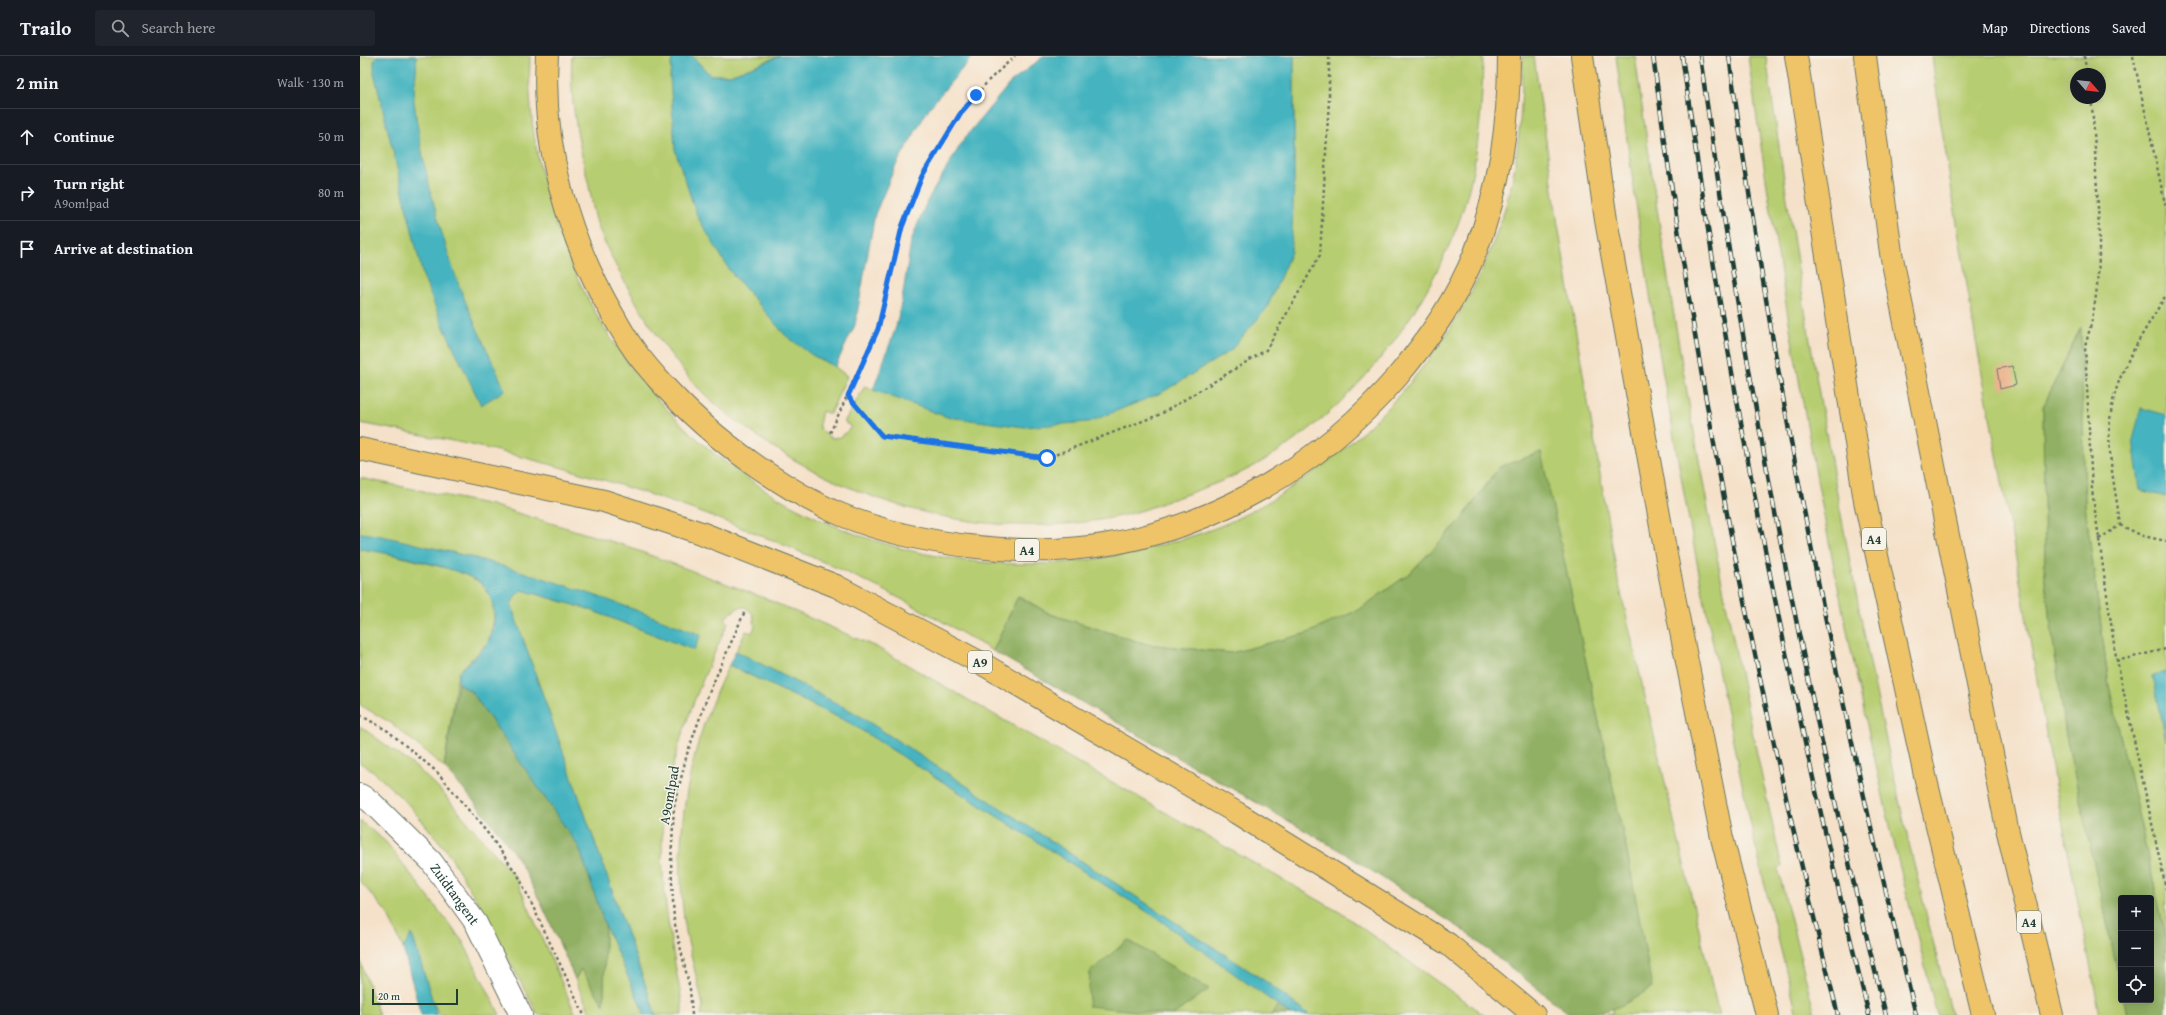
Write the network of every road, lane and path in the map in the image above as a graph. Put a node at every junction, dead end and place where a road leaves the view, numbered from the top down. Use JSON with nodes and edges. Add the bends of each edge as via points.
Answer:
{"nodes":[{"id":1,"x":547,"y":56,"type":"edge"},
{"id":2,"x":1015,"y":56,"type":"edge"},
{"id":3,"x":1329,"y":56,"type":"edge"},
{"id":4,"x":1509,"y":56,"type":"edge"},
{"id":5,"x":1582,"y":56,"type":"edge"},
{"id":6,"x":1796,"y":56,"type":"edge"},
{"id":7,"x":1865,"y":56,"type":"edge"},
{"id":8,"x":2084,"y":56,"type":"edge"},
{"id":9,"x":2133,"y":56,"type":"edge"},
{"id":10,"x":2086,"y":68,"type":"edge"},
{"id":11,"x":2091,"y":104,"type":"edge"},
{"id":12,"x":2166,"y":208,"type":"edge"},
{"id":13,"x":2166,"y":295,"type":"edge"},
{"id":14,"x":848,"y":396,"type":"junction"},
{"id":15,"x":830,"y":433,"type":"dead end"},
{"id":16,"x":360,"y":449,"type":"edge"},
{"id":17,"x":2120,"y":525,"type":"junction"},
{"id":18,"x":2099,"y":539,"type":"junction"},
{"id":19,"x":2166,"y":541,"type":"edge"},
{"id":20,"x":745,"y":611,"type":"dead end"},
{"id":21,"x":2166,"y":649,"type":"edge"},
{"id":22,"x":2116,"y":661,"type":"junction"},
{"id":23,"x":360,"y":714,"type":"edge"},
{"id":24,"x":360,"y":795,"type":"edge"},
{"id":25,"x":2166,"y":889,"type":"edge"},
{"id":26,"x":521,"y":1015,"type":"edge"},
{"id":27,"x":584,"y":1015,"type":"edge"},
{"id":28,"x":692,"y":1015,"type":"edge"},
{"id":29,"x":1534,"y":1015,"type":"edge"},
{"id":30,"x":1767,"y":1015,"type":"edge"},
{"id":31,"x":1983,"y":1015,"type":"edge"},
{"id":32,"x":2052,"y":1015,"type":"edge"}],
"edges":[{"from":1,"to":4,"type":"highway","number":"A4","via":[[547,118],[557,171],[573,231],[598,289],[634,350],[672,395],[720,441],[786,487],[841,515],[882,529],[941,543],[1015,550],[1071,549],[1130,540],[1195,520],[1260,490],[1300,466],[1327,446],[1378,399],[1418,352],[1449,303],[1474,254],[1492,202],[1504,154],[1509,105]]},
{"from":2,"to":14,"type":"path","via":[[960,114],[922,176],[902,227],[878,329]]},
{"from":3,"to":14,"type":"path","via":[[1320,255],[1266,350],[1160,414],[1047,458],[882,436]]},
{"from":5,"to":30,"type":"highway","via":[[1606,220],[1669,571],[1722,838]]},
{"from":6,"to":31,"type":"highway","number":"A4","via":[[1866,501],[1926,780]]},
{"from":7,"to":32,"type":"highway","number":"A4","via":[[1893,261],[2007,828]]},
{"from":8,"to":10,"type":"path"},
{"from":9,"to":12,"type":"path"},
{"from":11,"to":18,"type":"path","via":[[2100,240],[2096,301],[2085,346],[2092,490]]},
{"from":13,"to":17,"type":"path","via":[[2122,376],[2111,412],[2109,436]]},
{"from":14,"to":15,"type":"path"},
{"from":16,"to":29,"type":"highway","number":"A9","via":[[604,502],[701,533],[836,586],[981,663],[1237,813],[1448,944]]},
{"from":17,"to":18,"type":"path"},
{"from":17,"to":19,"type":"path","via":[[2143,536]]},
{"from":18,"to":22,"type":"path"},
{"from":20,"to":28,"type":"path","name":"A9om!pad","via":[[708,695],[687,754],[674,807],[671,862],[674,920],[690,989]]},
{"from":21,"to":22,"type":"path"},
{"from":22,"to":25,"type":"path"},
{"from":23,"to":27,"type":"path","via":[[388,731],[437,772],[490,836],[519,876]]},
{"from":24,"to":26,"type":"lane","name":"Zuidtangent","via":[[370,801],[431,861],[476,923]]}]}
